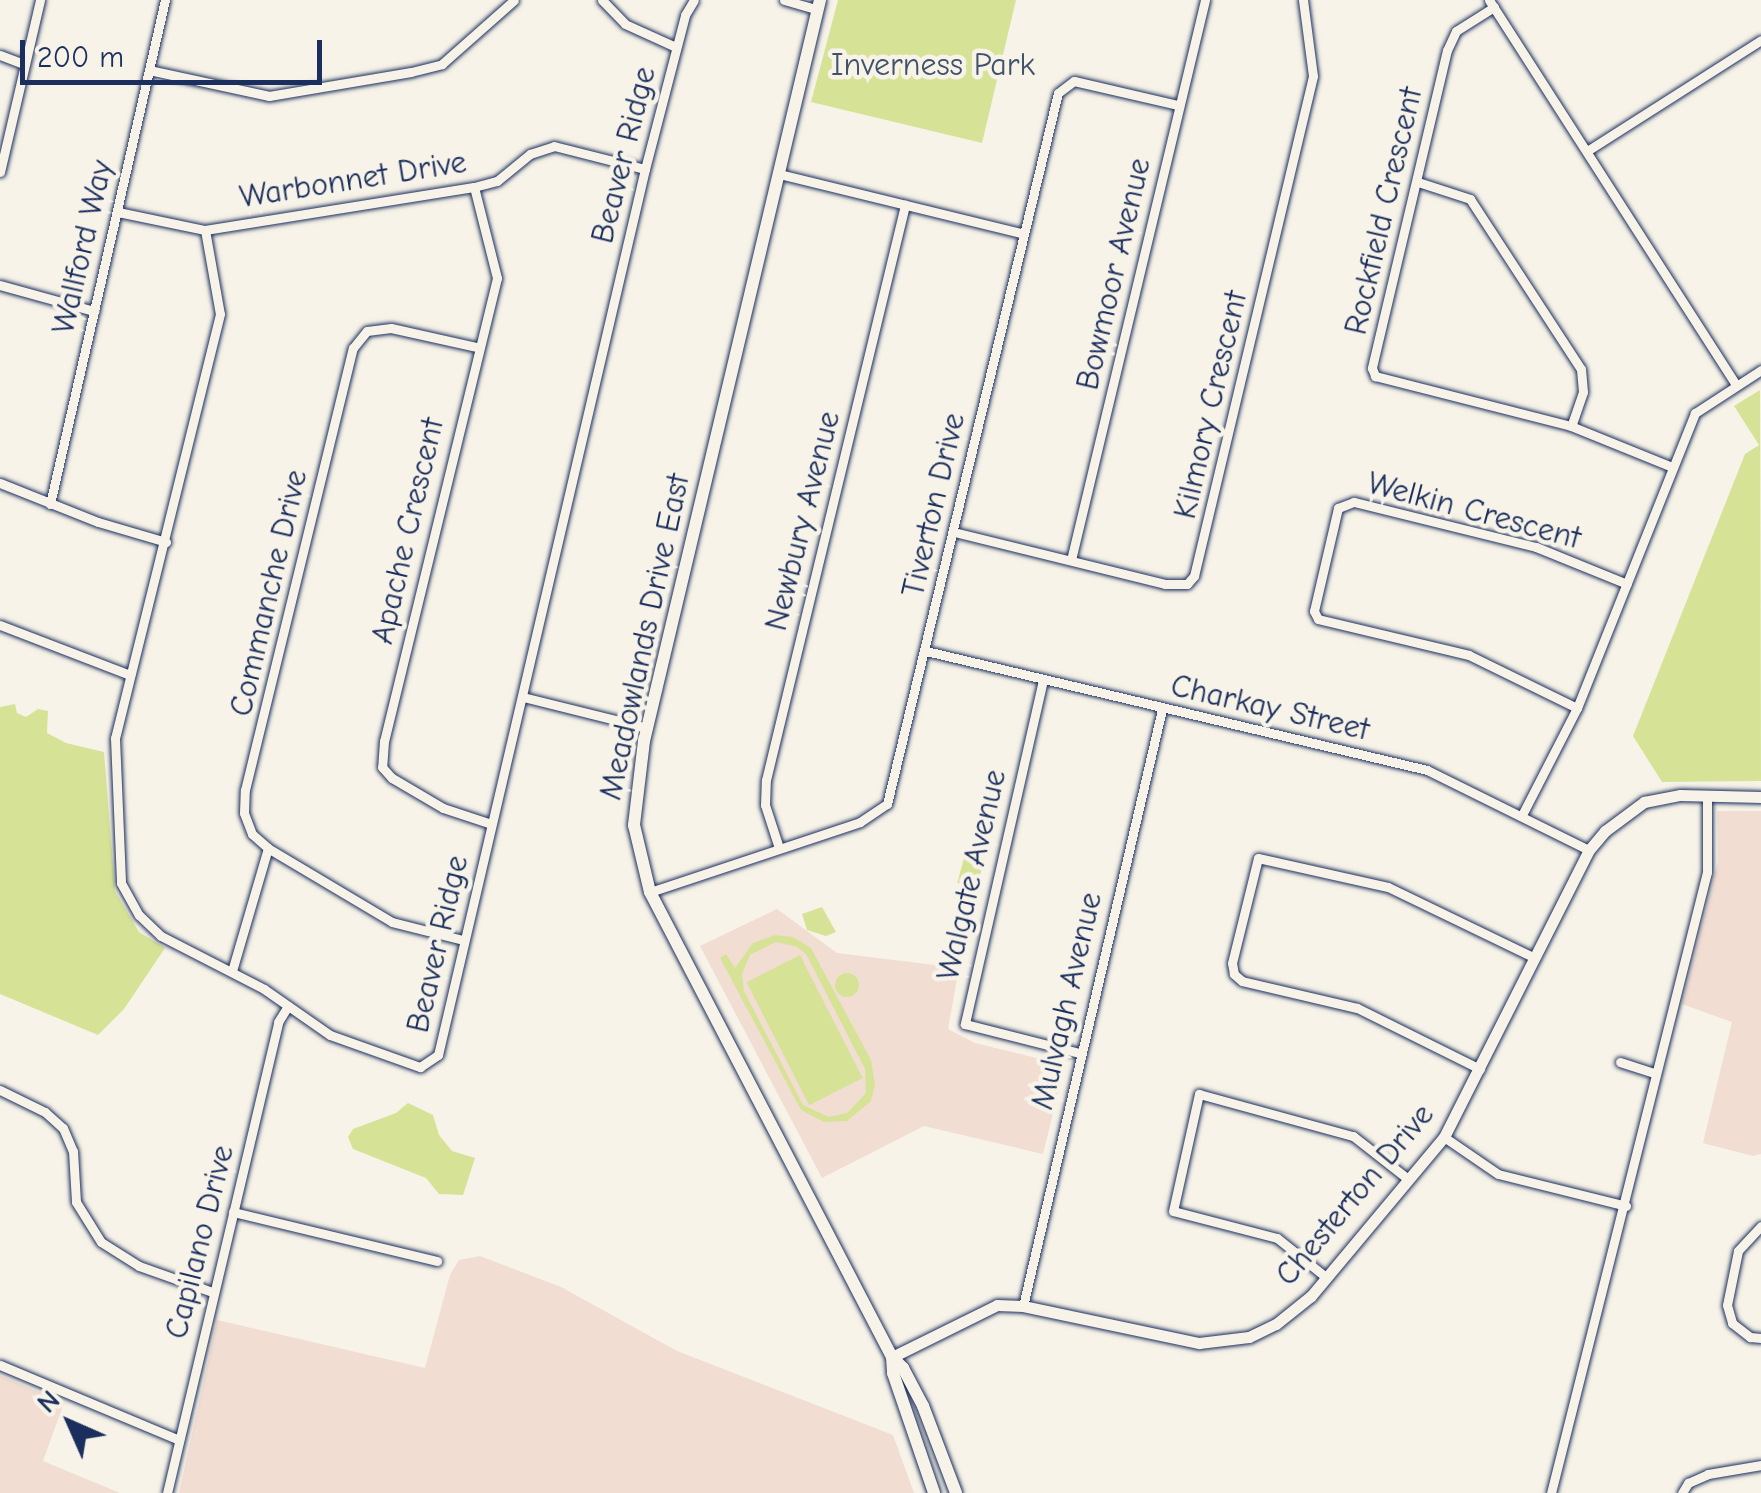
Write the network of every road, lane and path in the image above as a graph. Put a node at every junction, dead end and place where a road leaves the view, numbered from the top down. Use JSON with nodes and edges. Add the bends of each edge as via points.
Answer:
{"nodes":[{"id":1,"x":40,"y":0,"type":"edge"},
{"id":2,"x":165,"y":0,"type":"edge"},
{"id":3,"x":514,"y":0,"type":"edge"},
{"id":4,"x":602,"y":0,"type":"edge"},
{"id":5,"x":694,"y":0,"type":"edge"},
{"id":6,"x":784,"y":0,"type":"edge"},
{"id":7,"x":1205,"y":0,"type":"edge"},
{"id":8,"x":1303,"y":0,"type":"edge"},
{"id":9,"x":1492,"y":4,"type":"edge"},
{"id":10,"x":819,"y":5,"type":"edge"},
{"id":11,"x":1761,"y":40,"type":"edge"},
{"id":12,"x":676,"y":47,"type":"junction"},
{"id":13,"x":0,"y":55,"type":"edge"},
{"id":14,"x":24,"y":64,"type":"junction"},
{"id":15,"x":149,"y":70,"type":"junction"},
{"id":16,"x":1178,"y":104,"type":"junction"},
{"id":17,"x":1587,"y":152,"type":"junction"},
{"id":18,"x":645,"y":169,"type":"junction"},
{"id":19,"x":0,"y":172,"type":"edge"},
{"id":20,"x":779,"y":174,"type":"junction"},
{"id":21,"x":1418,"y":182,"type":"junction"},
{"id":22,"x":474,"y":186,"type":"junction"},
{"id":23,"x":904,"y":205,"type":"junction"},
{"id":24,"x":118,"y":212,"type":"junction"},
{"id":25,"x":204,"y":230,"type":"junction"},
{"id":26,"x":1021,"y":233,"type":"junction"},
{"id":27,"x":0,"y":285,"type":"edge"},
{"id":28,"x":94,"y":311,"type":"junction"},
{"id":29,"x":477,"y":347,"type":"junction"},
{"id":30,"x":1761,"y":370,"type":"edge"},
{"id":31,"x":1736,"y":386,"type":"junction"},
{"id":32,"x":1571,"y":426,"type":"junction"},
{"id":33,"x":1672,"y":467,"type":"junction"},
{"id":34,"x":0,"y":483,"type":"edge"},
{"id":35,"x":50,"y":504,"type":"junction"},
{"id":36,"x":954,"y":532,"type":"junction"},
{"id":37,"x":166,"y":542,"type":"junction"},
{"id":38,"x":1072,"y":560,"type":"junction"},
{"id":39,"x":1626,"y":584,"type":"junction"},
{"id":40,"x":0,"y":625,"type":"edge"},
{"id":41,"x":926,"y":651,"type":"junction"},
{"id":42,"x":130,"y":676,"type":"junction"},
{"id":43,"x":1043,"y":680,"type":"junction"},
{"id":44,"x":523,"y":698,"type":"junction"},
{"id":45,"x":1577,"y":708,"type":"junction"},
{"id":46,"x":1162,"y":709,"type":"junction"},
{"id":47,"x":648,"y":728,"type":"junction"},
{"id":48,"x":1707,"y":796,"type":"junction"},
{"id":49,"x":1761,"y":797,"type":"edge"},
{"id":50,"x":1522,"y":816,"type":"junction"},
{"id":51,"x":491,"y":824,"type":"junction"},
{"id":52,"x":268,"y":848,"type":"junction"},
{"id":53,"x":779,"y":848,"type":"junction"},
{"id":54,"x":1589,"y":850,"type":"junction"},
{"id":55,"x":650,"y":892,"type":"junction"},
{"id":56,"x":463,"y":940,"type":"junction"},
{"id":57,"x":1533,"y":957,"type":"junction"},
{"id":58,"x":232,"y":971,"type":"junction"},
{"id":59,"x":288,"y":1006,"type":"junction"},
{"id":60,"x":1080,"y":1053,"type":"junction"},
{"id":61,"x":1620,"y":1062,"type":"dead end"},
{"id":62,"x":1480,"y":1069,"type":"junction"},
{"id":63,"x":1654,"y":1073,"type":"junction"},
{"id":64,"x":0,"y":1090,"type":"edge"},
{"id":65,"x":1444,"y":1137,"type":"junction"},
{"id":66,"x":1408,"y":1179,"type":"junction"},
{"id":67,"x":1626,"y":1206,"type":"junction"},
{"id":68,"x":233,"y":1212,"type":"junction"},
{"id":69,"x":1761,"y":1226,"type":"edge"},
{"id":70,"x":438,"y":1261,"type":"dead end"},
{"id":71,"x":1327,"y":1278,"type":"junction"},
{"id":72,"x":212,"y":1292,"type":"junction"},
{"id":73,"x":1023,"y":1306,"type":"junction"},
{"id":74,"x":1761,"y":1338,"type":"edge"},
{"id":75,"x":892,"y":1358,"type":"junction"},
{"id":76,"x":0,"y":1365,"type":"edge"},
{"id":77,"x":179,"y":1440,"type":"junction"},
{"id":78,"x":1761,"y":1465,"type":"edge"},
{"id":79,"x":931,"y":1489,"type":"edge"},
{"id":80,"x":167,"y":1493,"type":"edge"},
{"id":81,"x":956,"y":1493,"type":"edge"},
{"id":82,"x":1551,"y":1493,"type":"edge"},
{"id":83,"x":1682,"y":1493,"type":"edge"}],
"edges":[{"from":1,"to":14,"type":"street"},
{"from":2,"to":15,"type":"street","name":"Wallford Way"},
{"from":3,"to":15,"type":"street","via":[[442,64],[411,72],[269,96]]},
{"from":4,"to":12,"type":"street","via":[[625,24]]},
{"from":5,"to":12,"type":"street","name":"Beaver Ridge"},
{"from":6,"to":10,"type":"street"},
{"from":7,"to":16,"type":"street","name":"Bowmoor Avenue"},
{"from":8,"to":38,"type":"street","name":"Kilmory Crescent","via":[[1313,76],[1199,564],[1187,584],[1177,586]]},
{"from":9,"to":17,"type":"street"},
{"from":9,"to":21,"type":"street","name":"Rockfield Crescent","via":[[1451,39]]},
{"from":10,"to":20,"type":"main road","name":"Meadowlands Drive East"},
{"from":11,"to":17,"type":"street"},
{"from":12,"to":18,"type":"street","name":"Beaver Ridge"},
{"from":13,"to":14,"type":"street"},
{"from":14,"to":19,"type":"street"},
{"from":15,"to":24,"type":"street","name":"Wallford Way"},
{"from":16,"to":26,"type":"street","name":"Tiverton Drive","via":[[1064,84]]},
{"from":16,"to":38,"type":"street","name":"Bowmoor Avenue"},
{"from":17,"to":31,"type":"street"},
{"from":18,"to":22,"type":"street","name":"Warbonnet Drive","via":[[554,146]]},
{"from":18,"to":44,"type":"street","name":"Beaver Ridge"},
{"from":20,"to":23,"type":"street"},
{"from":20,"to":47,"type":"main road","name":"Meadowlands Drive East"},
{"from":21,"to":32,"type":"street","via":[[1470,199],[1582,369],[1583,392]]},
{"from":21,"to":32,"type":"street","name":"Rockfield Crescent","via":[[1374,376]]},
{"from":22,"to":25,"type":"street","name":"Warbonnet Drive"},
{"from":22,"to":29,"type":"street","name":"Apache Crescent","via":[[497,278]]},
{"from":23,"to":26,"type":"street"},
{"from":23,"to":53,"type":"street","name":"Newbury Avenue","via":[[766,780],[765,805]]},
{"from":24,"to":25,"type":"street","name":"Warbonnet Drive"},
{"from":24,"to":28,"type":"street","name":"Wallford Way"},
{"from":25,"to":37,"type":"street","name":"Beaver Ridge","via":[[220,314]]},
{"from":26,"to":36,"type":"street","name":"Tiverton Drive"},
{"from":27,"to":28,"type":"street"},
{"from":28,"to":35,"type":"street","name":"Wallford Way"},
{"from":29,"to":51,"type":"street","name":"Apache Crescent","via":[[382,766],[443,808]]},
{"from":29,"to":52,"type":"street","name":"Commanche Drive","via":[[391,328],[366,332],[353,348],[246,790],[252,834]]},
{"from":30,"to":31,"type":"street"},
{"from":31,"to":33,"type":"street","via":[[1694,413]]},
{"from":32,"to":33,"type":"street","name":"Rockfield Crescent"},
{"from":33,"to":39,"type":"street"},
{"from":34,"to":35,"type":"street"},
{"from":35,"to":37,"type":"street"},
{"from":36,"to":38,"type":"street","name":"Kilmory Crescent"},
{"from":36,"to":41,"type":"street","name":"Tiverton Drive"},
{"from":37,"to":42,"type":"street","name":"Beaver Ridge"},
{"from":39,"to":45,"type":"street"},
{"from":39,"to":45,"type":"street","name":"Welkin Crescent","via":[[1536,548],[1354,502],[1338,508],[1314,611],[1318,619],[1469,655]]},
{"from":40,"to":42,"type":"street"},
{"from":41,"to":43,"type":"street","name":"Charkay Street"},
{"from":41,"to":53,"type":"street","name":"Tiverton Drive","via":[[881,812]]},
{"from":42,"to":58,"type":"street","name":"Beaver Ridge","via":[[114,750],[126,895],[150,928]]},
{"from":43,"to":46,"type":"street","name":"Charkay Street"},
{"from":43,"to":60,"type":"street","name":"Walgate Avenue","via":[[965,1024]]},
{"from":44,"to":47,"type":"street"},
{"from":44,"to":51,"type":"street","name":"Beaver Ridge"},
{"from":45,"to":50,"type":"street"},
{"from":46,"to":50,"type":"street","name":"Charkay Street","via":[[1427,770]]},
{"from":46,"to":60,"type":"street","name":"Mulvagh Avenue"},
{"from":47,"to":55,"type":"main road","name":"Meadowlands Drive East","via":[[634,825]]},
{"from":48,"to":49,"type":"street","name":"Chesterton Drive"},
{"from":48,"to":54,"type":"street","name":"Chesterton Drive","via":[[1644,802]]},
{"from":48,"to":63,"type":"street","via":[[1707,872]]},
{"from":50,"to":54,"type":"street","name":"Charkay Street"},
{"from":51,"to":56,"type":"street","name":"Beaver Ridge"},
{"from":52,"to":56,"type":"street","via":[[392,922]]},
{"from":52,"to":58,"type":"street"},
{"from":53,"to":55,"type":"street","name":"Tiverton Drive"},
{"from":54,"to":57,"type":"street","name":"Chesterton Drive"},
{"from":55,"to":75,"type":"main road","name":"Meadowlands Drive East"},
{"from":56,"to":59,"type":"street","name":"Beaver Ridge","via":[[438,1056],[430,1063],[407,1065],[379,1055],[330,1035]]},
{"from":57,"to":62,"type":"street","name":"Chesterton Drive"},
{"from":57,"to":62,"type":"street","via":[[1388,887],[1258,858],[1234,974],[1357,1008]]},
{"from":58,"to":59,"type":"street","name":"Beaver Ridge"},
{"from":59,"to":68,"type":"street","name":"Capilano Drive","via":[[278,1022]]},
{"from":60,"to":73,"type":"street","name":"Mulvagh Avenue"},
{"from":61,"to":63,"type":"street"},
{"from":62,"to":65,"type":"street","name":"Chesterton Drive"},
{"from":63,"to":67,"type":"street"},
{"from":64,"to":72,"type":"street","via":[[63,1128],[72,1150],[76,1202],[101,1242],[139,1266]]},
{"from":65,"to":66,"type":"street","name":"Chesterton Drive"},
{"from":65,"to":67,"type":"street","via":[[1498,1174]]},
{"from":66,"to":71,"type":"street","name":"Chesterton Drive"},
{"from":66,"to":71,"type":"street","via":[[1353,1136],[1200,1094],[1172,1212],[1277,1238]]},
{"from":67,"to":82,"type":"street"},
{"from":68,"to":70,"type":"street"},
{"from":68,"to":72,"type":"street","name":"Capilano Drive"},
{"from":69,"to":74,"type":"street","via":[[1738,1251],[1727,1304],[1732,1323]]},
{"from":71,"to":73,"type":"street","name":"Chesterton Drive","via":[[1276,1324],[1219,1344]]},
{"from":72,"to":77,"type":"street","name":"Capilano Drive"},
{"from":73,"to":75,"type":"street","name":"Chesterton Drive","via":[[997,1305],[973,1314]]},
{"from":75,"to":79,"type":"main road","name":"Meadowlands Drive East"},
{"from":75,"to":81,"type":"main road","name":"Meadowlands Drive East","via":[[933,1427]]},
{"from":76,"to":77,"type":"street"},
{"from":77,"to":80,"type":"street","name":"Capilano Drive"},
{"from":78,"to":83,"type":"street","via":[[1708,1474]]}]}
